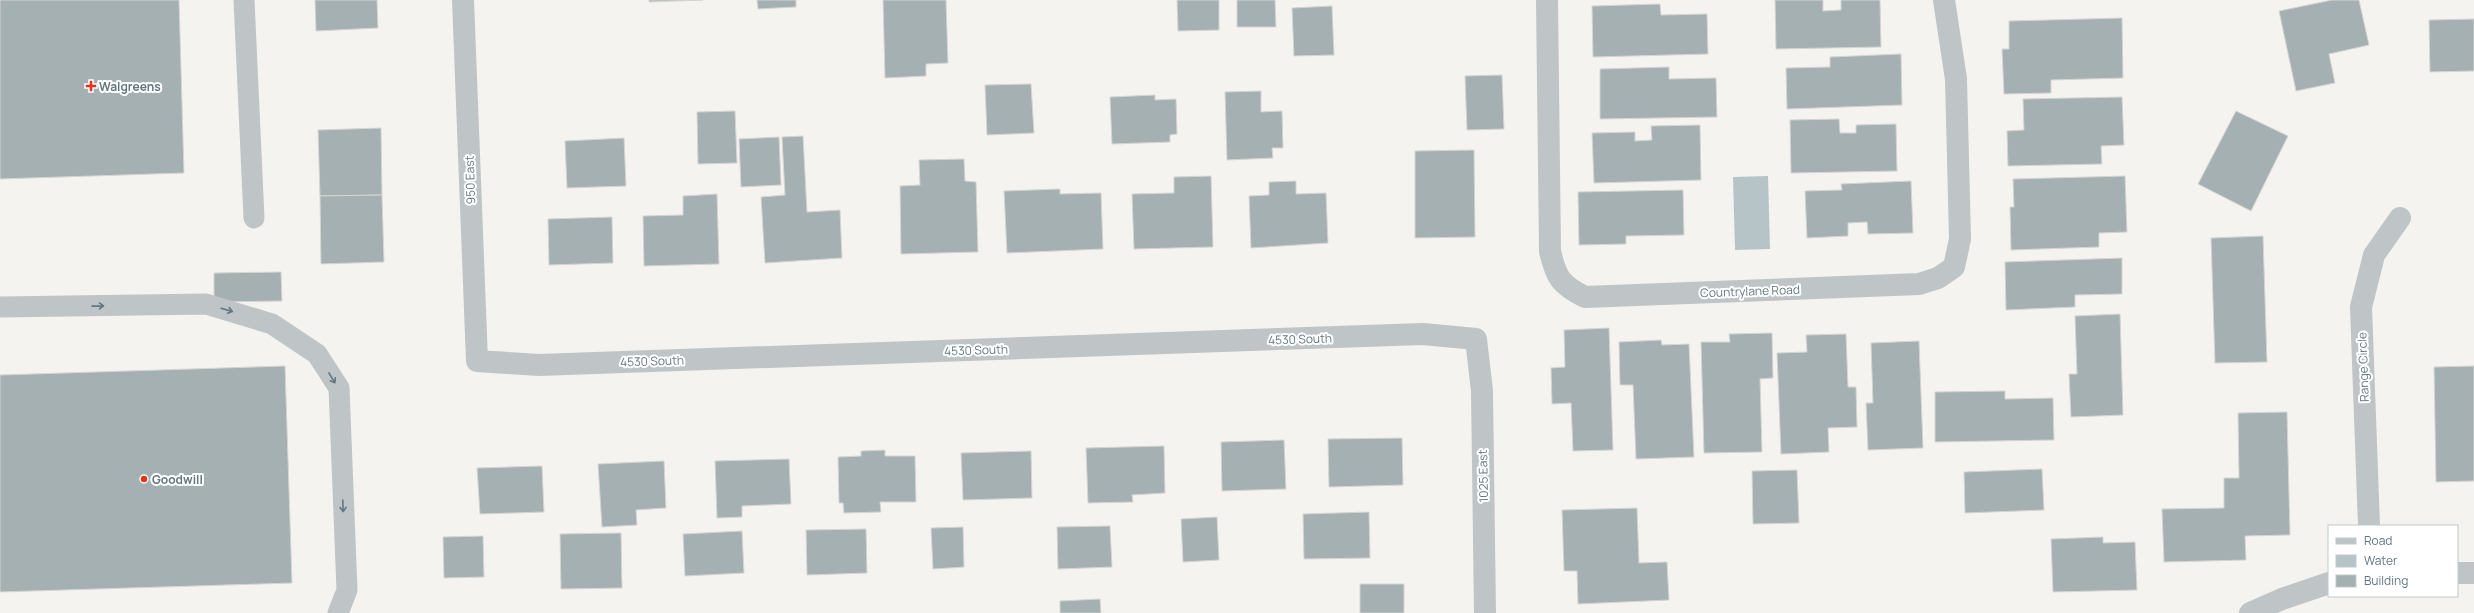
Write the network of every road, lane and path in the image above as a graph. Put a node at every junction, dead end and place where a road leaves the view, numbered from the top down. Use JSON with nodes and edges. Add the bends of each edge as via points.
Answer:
{"nodes":[{"id":1,"x":244,"y":0,"type":"edge"},
{"id":2,"x":463,"y":0,"type":"edge"},
{"id":3,"x":1547,"y":0,"type":"edge"},
{"id":4,"x":1944,"y":0,"type":"edge"},
{"id":5,"x":254,"y":218,"type":"dead end"},
{"id":6,"x":2400,"y":218,"type":"dead end"},
{"id":7,"x":0,"y":307,"type":"edge"},
{"id":8,"x":1476,"y":339,"type":"joint"},
{"id":9,"x":477,"y":361,"type":"joint"},
{"id":10,"x":2369,"y":525,"type":"edge"},
{"id":11,"x":2458,"y":573,"type":"edge"},
{"id":12,"x":2474,"y":573,"type":"edge"},
{"id":13,"x":2328,"y":583,"type":"edge"},
{"id":14,"x":338,"y":613,"type":"edge"},
{"id":15,"x":1484,"y":613,"type":"edge"},
{"id":16,"x":2250,"y":613,"type":"edge"}],
"edges":[{"from":1,"to":5,"type":"lane"},
{"from":2,"to":9,"type":"street","name":"950 East"},
{"from":3,"to":4,"type":"street","name":"Countrylane Road","via":[[1550,251],[1554,271],[1566,287],[1586,297],[1919,284],[1938,278],[1954,267],[1960,239],[1956,79]]},
{"from":6,"to":10,"type":"street","name":"Range Circle","via":[[2374,255],[2361,307]]},
{"from":7,"to":14,"type":"lane","one_way":true,"via":[[206,304],[272,324],[317,354],[339,388],[347,590]]},
{"from":8,"to":9,"type":"street","name":"4530 South","via":[[1424,334],[539,365]]},
{"from":8,"to":15,"type":"street","name":"1025 East","via":[[1482,391]]},
{"from":11,"to":12,"type":"street"},
{"from":13,"to":16,"type":"street"}]}
